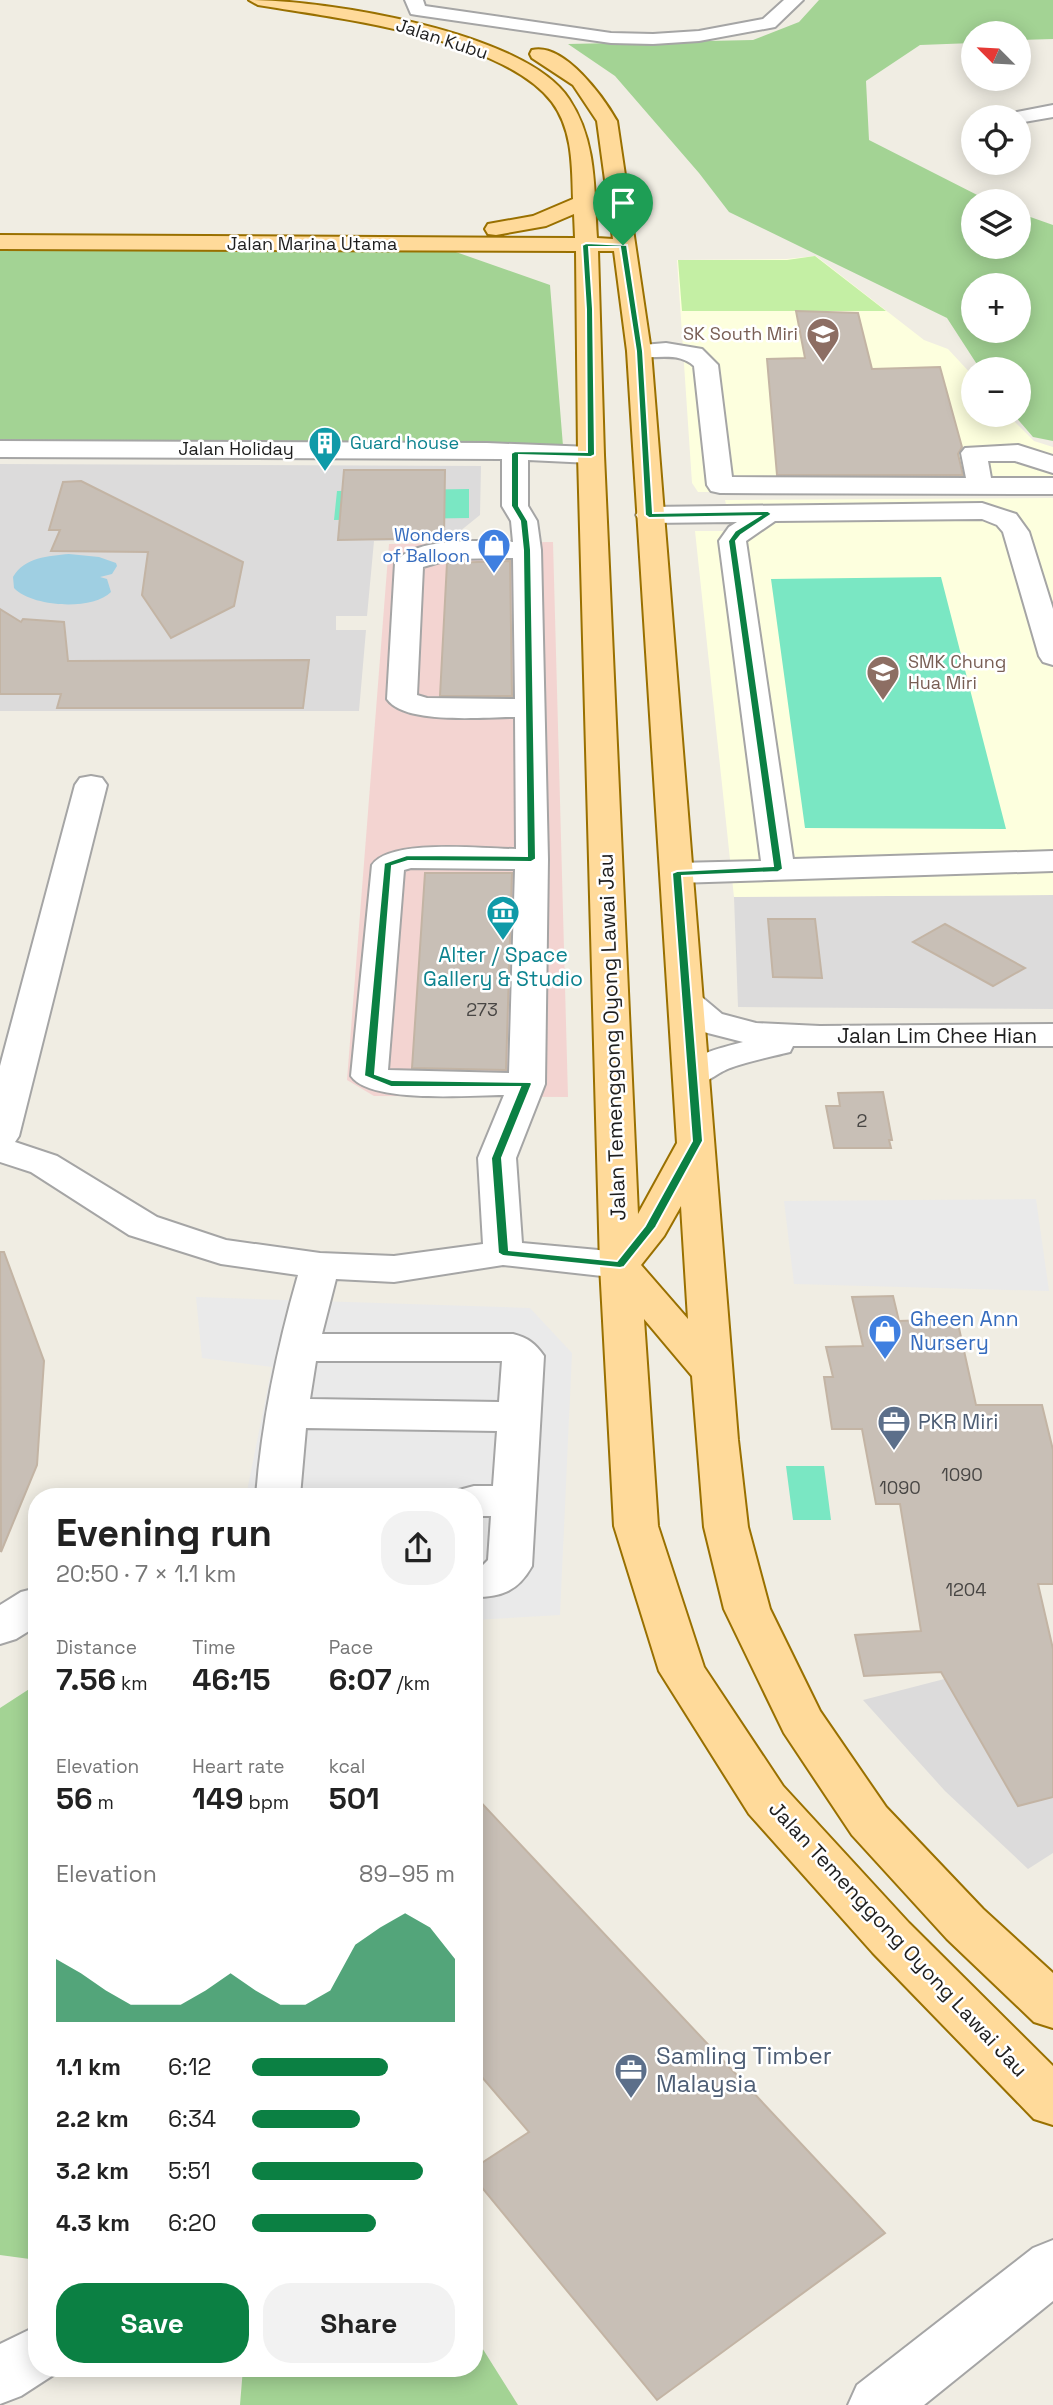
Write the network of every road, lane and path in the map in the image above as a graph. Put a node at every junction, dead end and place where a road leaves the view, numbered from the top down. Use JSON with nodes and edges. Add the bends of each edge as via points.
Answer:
{"nodes":[{"id":1,"x":258,"y":0,"type":"edge"},
{"id":2,"x":348,"y":0,"type":"edge"},
{"id":3,"x":794,"y":0,"type":"edge"},
{"id":4,"x":416,"y":5,"type":"edge"},
{"id":5,"x":539,"y":27,"type":"junction"},
{"id":6,"x":498,"y":39,"type":"junction"},
{"id":7,"x":1053,"y":111,"type":"edge"},
{"id":8,"x":1031,"y":115,"type":"edge"},
{"id":9,"x":583,"y":202,"type":"junction"},
{"id":10,"x":0,"y":228,"type":"edge"},
{"id":11,"x":477,"y":233,"type":"junction"},
{"id":12,"x":623,"y":238,"type":"junction"},
{"id":13,"x":585,"y":239,"type":"junction"},
{"id":14,"x":0,"y":242,"type":"edge"},
{"id":15,"x":443,"y":244,"type":"junction"},
{"id":16,"x":542,"y":266,"type":"dead end"},
{"id":17,"x":568,"y":281,"type":"dead end"},
{"id":18,"x":590,"y":309,"type":"junction"},
{"id":19,"x":639,"y":351,"type":"junction"},
{"id":20,"x":0,"y":449,"type":"edge"},
{"id":21,"x":515,"y":453,"type":"junction"},
{"id":22,"x":591,"y":455,"type":"junction"},
{"id":23,"x":1053,"y":465,"type":"edge"},
{"id":24,"x":980,"y":486,"type":"junction"},
{"id":25,"x":1053,"y":486,"type":"edge"},
{"id":26,"x":768,"y":514,"type":"junction"},
{"id":27,"x":649,"y":515,"type":"junction"},
{"id":28,"x":527,"y":550,"type":"junction"},
{"id":29,"x":1053,"y":656,"type":"edge"},
{"id":30,"x":529,"y":708,"type":"junction"},
{"id":31,"x":91,"y":785,"type":"dead end"},
{"id":32,"x":531,"y":859,"type":"junction"},
{"id":33,"x":1053,"y":861,"type":"edge"},
{"id":34,"x":778,"y":869,"type":"junction"},
{"id":35,"x":677,"y":873,"type":"junction"},
{"id":36,"x":685,"y":1000,"type":"junction"},
{"id":37,"x":1053,"y":1035,"type":"edge"},
{"id":38,"x":820,"y":1037,"type":"junction"},
{"id":39,"x":692,"y":1076,"type":"junction"},
{"id":40,"x":527,"y":1084,"type":"junction"},
{"id":41,"x":0,"y":1136,"type":"edge"},
{"id":42,"x":697,"y":1141,"type":"junction"},
{"id":43,"x":0,"y":1149,"type":"edge"},
{"id":44,"x":503,"y":1253,"type":"junction"},
{"id":45,"x":620,"y":1265,"type":"junction"},
{"id":46,"x":320,"y":1266,"type":"junction"},
{"id":47,"x":298,"y":1348,"type":"junction"},
{"id":48,"x":712,"y":1373,"type":"junction"},
{"id":49,"x":286,"y":1413,"type":"junction"},
{"id":50,"x":518,"y":1417,"type":"junction"},
{"id":51,"x":279,"y":1488,"type":"edge"},
{"id":52,"x":494,"y":1502,"type":"edge"},
{"id":53,"x":483,"y":1581,"type":"edge"},
{"id":54,"x":28,"y":1610,"type":"edge"},
{"id":55,"x":0,"y":1627,"type":"edge"},
{"id":56,"x":1053,"y":2006,"type":"edge"},
{"id":57,"x":1053,"y":2102,"type":"edge"},
{"id":58,"x":1053,"y":2266,"type":"edge"},
{"id":59,"x":28,"y":2359,"type":"edge"},
{"id":60,"x":0,"y":2376,"type":"edge"},
{"id":61,"x":878,"y":2405,"type":"edge"}],
"edges":[{"from":1,"to":9,"type":"main road","name":"Jalan Kubu","via":[[392,22],[464,42],[536,77],[560,99],[573,123],[581,149]]},
{"from":2,"to":4,"type":"main road","name":"Jalan Kubu"},
{"from":3,"to":5,"type":"street","via":[[769,23],[699,36],[611,38]]},
{"from":4,"to":5,"type":"street"},
{"from":4,"to":6,"type":"main road","name":"Jalan Kubu"},
{"from":5,"to":6,"type":"street"},
{"from":6,"to":12,"type":"main road","name":"Jalan Kubu","via":[[561,66],[592,91],[607,121]]},
{"from":7,"to":8,"type":"street"},
{"from":9,"to":11,"type":"main road","via":[[538,221]]},
{"from":9,"to":13,"type":"main road","name":"Jalan Kubu"},
{"from":10,"to":11,"type":"main road","name":"Jalan Marina Utama"},
{"from":11,"to":13,"type":"main road","name":"Jalan Marina Utama"},
{"from":12,"to":13,"type":"main road","name":"Jalan Marina Utama"},
{"from":12,"to":19,"type":"main road"},
{"from":13,"to":15,"type":"main road","name":"Jalan Marina Utama"},
{"from":13,"to":18,"type":"main road","name":"Jalan Temenggong Oyong Lawai Jau"},
{"from":14,"to":15,"type":"main road","name":"Jalan Marina Utama"},
{"from":15,"to":16,"type":"main road"},
{"from":17,"to":18,"type":"main road"},
{"from":18,"to":22,"type":"main road","name":"Jalan Temenggong Oyong Lawai Jau"},
{"from":19,"to":24,"type":"street","via":[[684,351],[703,359],[720,485]]},
{"from":19,"to":27,"type":"main road"},
{"from":20,"to":21,"type":"street","name":"Jalan Holiday"},
{"from":21,"to":22,"type":"street","name":"Jalan Holiday"},
{"from":21,"to":28,"type":"street","via":[[515,506],[524,521]]},
{"from":22,"to":45,"type":"main road","name":"Jalan Temenggong Oyong Lawai Jau"},
{"from":23,"to":24,"type":"street","via":[[1018,453],[974,453]]},
{"from":24,"to":25,"type":"street"},
{"from":26,"to":27,"type":"street"},
{"from":26,"to":29,"type":"street","via":[[982,511],[1000,515],[1012,522],[1016,532]]},
{"from":26,"to":34,"type":"street","via":[[732,541]]},
{"from":27,"to":35,"type":"main road"},
{"from":28,"to":30,"type":"street"},
{"from":28,"to":30,"type":"street","via":[[436,552],[409,563],[402,699],[427,707]]},
{"from":30,"to":32,"type":"street"},
{"from":31,"to":41,"type":"street"},
{"from":32,"to":40,"type":"street"},
{"from":32,"to":40,"type":"street","via":[[407,858],[388,865],[369,1076],[391,1083]]},
{"from":33,"to":34,"type":"street"},
{"from":34,"to":35,"type":"street"},
{"from":35,"to":36,"type":"main road"},
{"from":36,"to":38,"type":"street","name":"Jalan Lim Chee Hian","via":[[709,1022],[729,1029]]},
{"from":36,"to":39,"type":"main road"},
{"from":37,"to":38,"type":"street","name":"Jalan Lim Chee Hian"},
{"from":38,"to":39,"type":"street","name":"Jalan Lim Chee Hian","via":[[741,1052]]},
{"from":39,"to":42,"type":"main road"},
{"from":40,"to":44,"type":"street","via":[[497,1158]]},
{"from":42,"to":45,"type":"main road","via":[[650,1227]]},
{"from":42,"to":48,"type":"main road"},
{"from":43,"to":46,"type":"street","via":[[44,1164],[143,1226],[221,1252]]},
{"from":44,"to":45,"type":"street"},
{"from":44,"to":46,"type":"street","via":[[394,1269]]},
{"from":45,"to":48,"type":"main road"},
{"from":45,"to":57,"type":"main road","name":"Jalan Temenggong Oyong Lawai Jau","via":[[636,1526],[682,1671],[766,1800],[891,1938]]},
{"from":46,"to":47,"type":"street"},
{"from":47,"to":49,"type":"street"},
{"from":47,"to":50,"type":"street","via":[[513,1347],[523,1356]]},
{"from":48,"to":56,"type":"main road","via":[[731,1548],[747,1609],[801,1720],[869,1821],[965,1924]]},
{"from":49,"to":50,"type":"street"},
{"from":49,"to":51,"type":"street"},
{"from":50,"to":52,"type":"street"},
{"from":52,"to":53,"type":"street","via":[[510,1566],[494,1581]]},
{"from":54,"to":55,"type":"street"},
{"from":58,"to":61,"type":"street"},
{"from":59,"to":60,"type":"street"}]}
